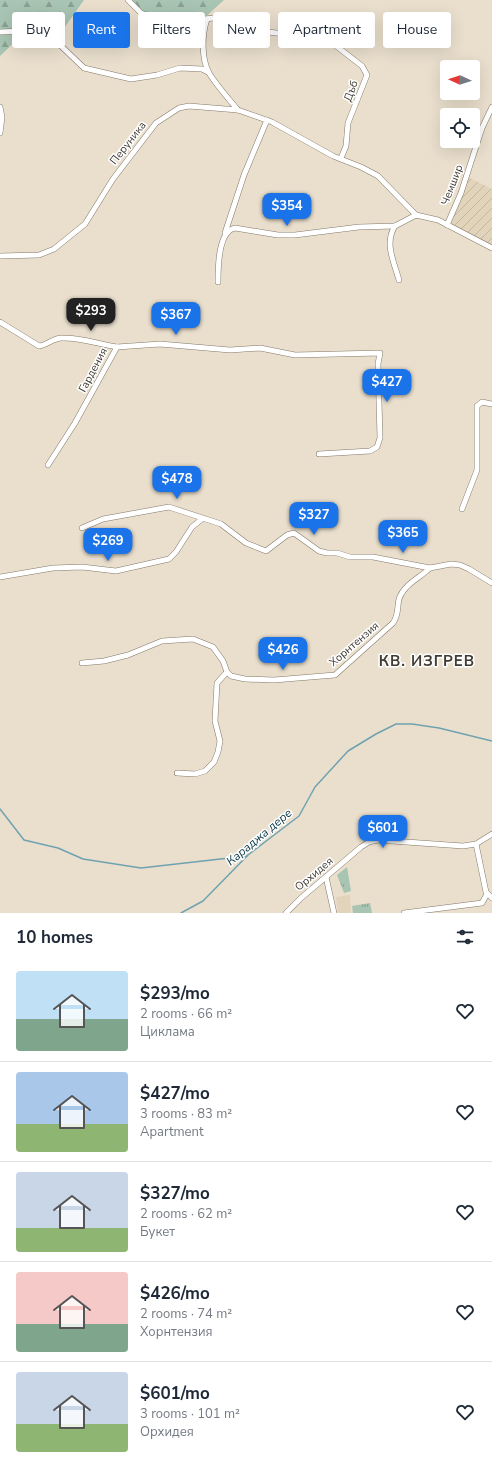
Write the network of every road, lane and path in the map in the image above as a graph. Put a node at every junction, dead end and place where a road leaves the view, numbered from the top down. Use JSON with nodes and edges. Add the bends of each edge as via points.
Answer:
{"nodes":[{"id":1,"x":128,"y":0,"type":"edge"},
{"id":2,"x":207,"y":19,"type":"junction"},
{"id":3,"x":0,"y":32,"type":"edge"},
{"id":4,"x":208,"y":72,"type":"junction"},
{"id":5,"x":0,"y":107,"type":"edge"},
{"id":6,"x":492,"y":107,"type":"edge"},
{"id":7,"x":238,"y":110,"type":"junction"},
{"id":8,"x":267,"y":120,"type":"junction"},
{"id":9,"x":0,"y":133,"type":"edge"},
{"id":10,"x":341,"y":158,"type":"junction"},
{"id":11,"x":416,"y":215,"type":"junction"},
{"id":12,"x":447,"y":224,"type":"junction"},
{"id":13,"x":395,"y":226,"type":"junction"},
{"id":14,"x":225,"y":233,"type":"junction"},
{"id":15,"x":492,"y":248,"type":"edge"},
{"id":16,"x":0,"y":256,"type":"edge"},
{"id":17,"x":399,"y":280,"type":"dead end"},
{"id":18,"x":218,"y":282,"type":"dead end"},
{"id":19,"x":0,"y":322,"type":"edge"},
{"id":20,"x":117,"y":347,"type":"junction"},
{"id":21,"x":492,"y":404,"type":"edge"},
{"id":22,"x":320,"y":454,"type":"dead end"},
{"id":23,"x":48,"y":465,"type":"dead end"},
{"id":24,"x":462,"y":509,"type":"dead end"},
{"id":25,"x":202,"y":519,"type":"junction"},
{"id":26,"x":82,"y":528,"type":"dead end"},
{"id":27,"x":430,"y":568,"type":"junction"},
{"id":28,"x":0,"y":577,"type":"edge"},
{"id":29,"x":492,"y":583,"type":"edge"},
{"id":30,"x":82,"y":663,"type":"dead end"},
{"id":31,"x":227,"y":672,"type":"junction"},
{"id":32,"x":177,"y":773,"type":"dead end"},
{"id":33,"x":492,"y":834,"type":"edge"},
{"id":34,"x":476,"y":844,"type":"junction"},
{"id":35,"x":326,"y":877,"type":"junction"},
{"id":36,"x":490,"y":896,"type":"edge"},
{"id":37,"x":286,"y":913,"type":"edge"},
{"id":38,"x":334,"y":913,"type":"edge"},
{"id":39,"x":404,"y":913,"type":"edge"}],
"edges":[{"from":1,"to":2,"type":"street","name":"Дъб","via":[[141,13],[157,19],[183,22]]},
{"from":2,"to":4,"type":"street","via":[[203,44]]},
{"from":2,"to":10,"type":"street","name":"Дъб","via":[[221,19],[278,34],[326,39],[362,66],[367,74],[366,79],[348,123],[346,146]]},
{"from":3,"to":4,"type":"street","via":[[25,31],[48,38],[59,44],[84,68],[131,78],[157,75],[180,68],[202,69]]},
{"from":4,"to":7,"type":"street"},
{"from":5,"to":9,"type":"street"},
{"from":6,"to":12,"type":"street","name":"Чемшир","via":[[482,128],[461,194]]},
{"from":7,"to":8,"type":"street","name":"Перуника"},
{"from":7,"to":16,"type":"street","name":"Перуника","via":[[189,106],[180,108],[156,123],[113,179],[85,224],[54,249],[39,255]]},
{"from":8,"to":10,"type":"street","name":"Перуника","via":[[332,156]]},
{"from":8,"to":14,"type":"street","via":[[244,175]]},
{"from":10,"to":11,"type":"street","name":"Перуника","via":[[378,176]]},
{"from":11,"to":12,"type":"street"},
{"from":11,"to":13,"type":"street"},
{"from":12,"to":15,"type":"street"},
{"from":13,"to":14,"type":"street","via":[[359,227],[295,235],[235,228]]},
{"from":13,"to":17,"type":"street","via":[[390,238],[390,249]]},
{"from":14,"to":18,"type":"street"},
{"from":19,"to":20,"type":"street","via":[[40,346],[62,337]]},
{"from":20,"to":22,"type":"street","name":"Гардения","via":[[160,344],[230,350],[260,348],[295,355],[380,353],[380,438],[377,447],[370,451]]},
{"from":20,"to":23,"type":"street","name":"Гардения","via":[[79,418]]},
{"from":21,"to":24,"type":"street","via":[[482,402],[477,406],[477,470]]},
{"from":25,"to":26,"type":"street","via":[[170,507],[103,519]]},
{"from":25,"to":27,"type":"street","via":[[221,524],[246,543],[266,551],[287,535],[294,534],[319,551],[350,557],[372,557]]},
{"from":25,"to":28,"type":"street","via":[[192,527],[176,552],[164,561],[116,571],[82,567],[53,568]]},
{"from":27,"to":29,"type":"street","via":[[460,565]]},
{"from":27,"to":31,"type":"street","name":"Хорнтензия","via":[[403,591],[393,623],[335,675],[274,680],[245,679],[231,676]]},
{"from":30,"to":31,"type":"street","via":[[128,655],[162,641],[193,639],[213,647]]},
{"from":31,"to":32,"type":"street","via":[[217,683],[215,721],[220,741],[214,762],[205,771]]},
{"from":33,"to":34,"type":"street","name":"Орхидея"},
{"from":34,"to":35,"type":"street","name":"Орхидея","via":[[435,845],[378,840],[361,847]]},
{"from":34,"to":36,"type":"street"},
{"from":35,"to":37,"type":"street","name":"Орхидея"},
{"from":35,"to":38,"type":"street"},
{"from":36,"to":39,"type":"street","via":[[482,903]]}]}
